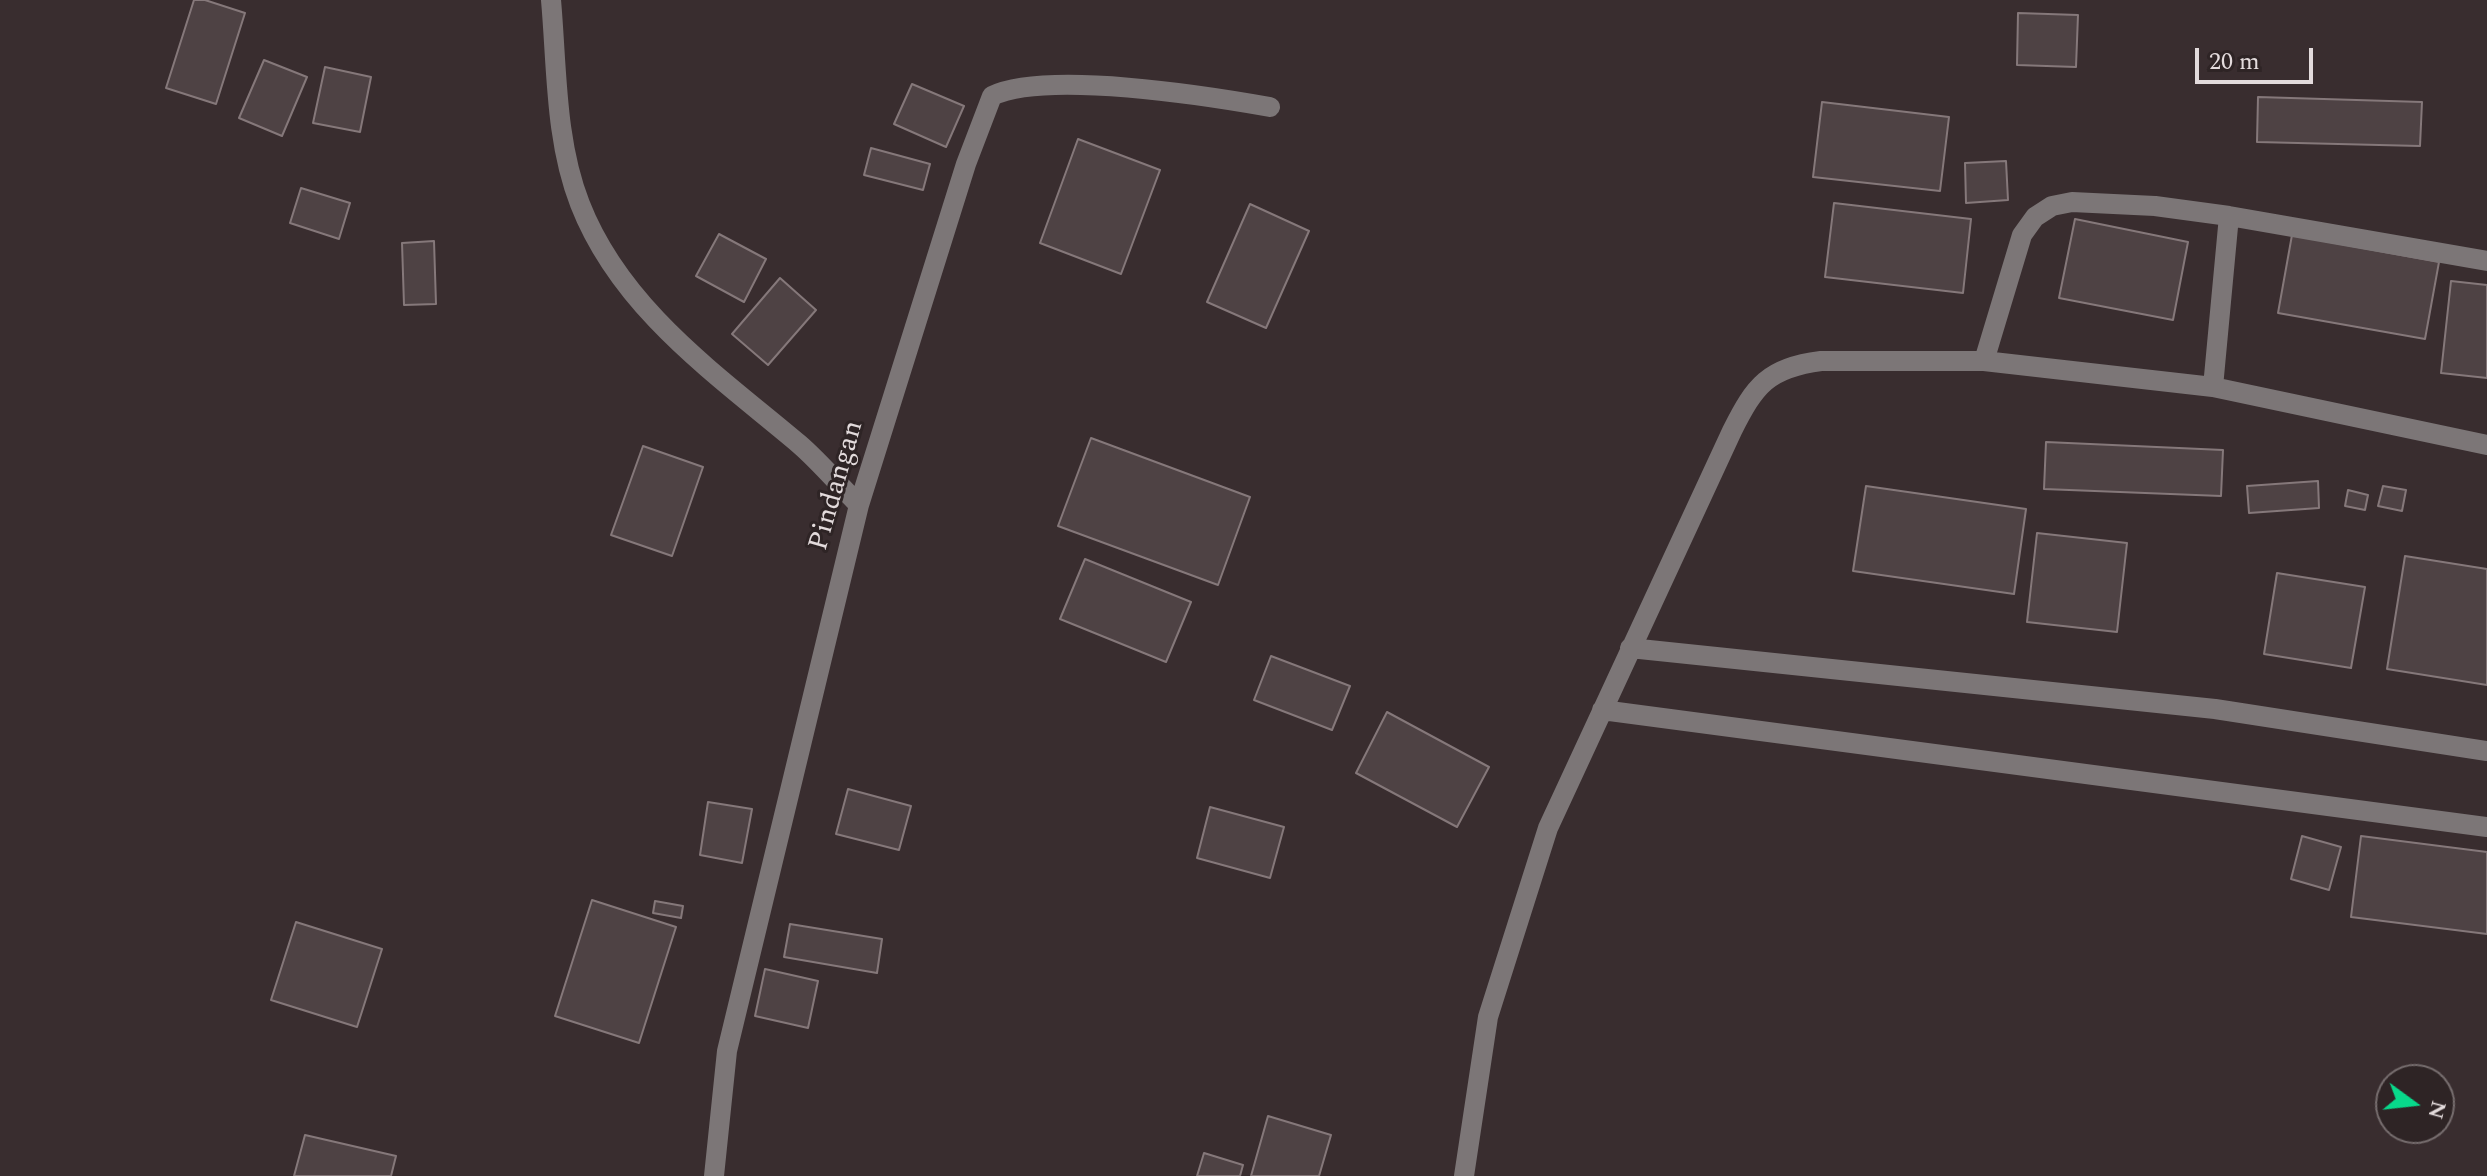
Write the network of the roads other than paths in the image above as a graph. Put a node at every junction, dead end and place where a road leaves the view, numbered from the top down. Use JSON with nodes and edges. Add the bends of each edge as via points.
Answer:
{"nodes":[{"id":1,"x":551,"y":0,"type":"edge"},
{"id":2,"x":1270,"y":107,"type":"dead end"},
{"id":3,"x":2229,"y":216,"type":"junction"},
{"id":4,"x":2487,"y":261,"type":"edge"},
{"id":5,"x":1984,"y":361,"type":"junction"},
{"id":6,"x":2213,"y":387,"type":"junction"},
{"id":7,"x":2487,"y":445,"type":"edge"},
{"id":8,"x":859,"y":505,"type":"junction"},
{"id":9,"x":1630,"y":648,"type":"junction"},
{"id":10,"x":1602,"y":710,"type":"junction"},
{"id":11,"x":2487,"y":751,"type":"edge"},
{"id":12,"x":2487,"y":827,"type":"edge"},
{"id":13,"x":714,"y":1176,"type":"edge"},
{"id":14,"x":1464,"y":1176,"type":"edge"}],
"edges":[{"from":1,"to":8,"type":"street","via":[[564,147],[580,204],[609,260],[639,304],[802,447]]},
{"from":2,"to":8,"type":"street","name":"Pindangan","via":[[1057,83],[1008,88],[992,96],[973,141]]},
{"from":3,"to":4,"type":"street"},
{"from":3,"to":5,"type":"street","via":[[2141,205],[2052,206],[2022,235]]},
{"from":3,"to":6,"type":"street"},
{"from":5,"to":6,"type":"street"},
{"from":5,"to":9,"type":"street","via":[[1821,361],[1796,364],[1763,381],[1732,431]]},
{"from":6,"to":7,"type":"street"},
{"from":8,"to":13,"type":"street","name":"Pindangan","via":[[727,1051]]},
{"from":9,"to":10,"type":"street"},
{"from":9,"to":11,"type":"street","via":[[2215,709]]},
{"from":10,"to":12,"type":"street"},
{"from":10,"to":14,"type":"street","via":[[1548,828],[1488,1017]]}]}
